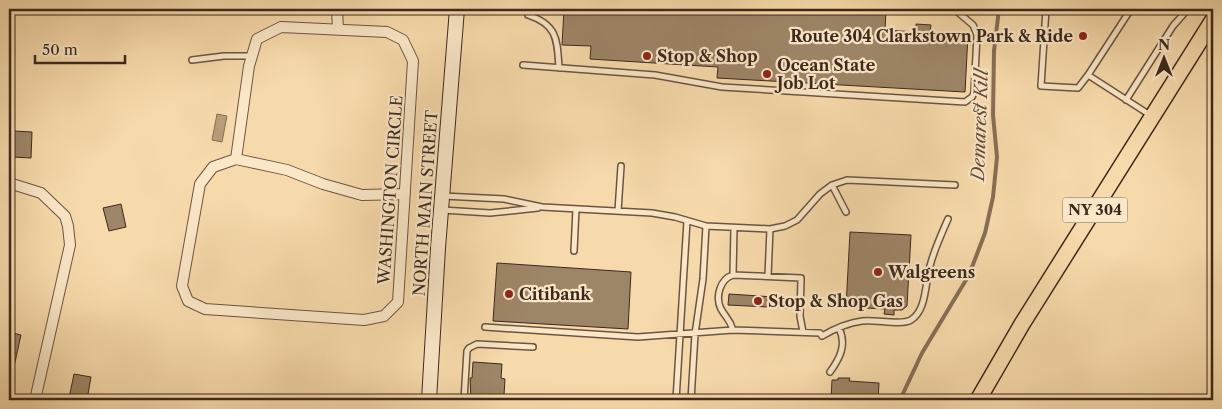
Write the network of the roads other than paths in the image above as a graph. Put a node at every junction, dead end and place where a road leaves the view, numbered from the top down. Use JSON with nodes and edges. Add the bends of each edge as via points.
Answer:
{"nodes":[{"id":1,"x":337,"y":9,"type":"edge"},
{"id":2,"x":457,"y":9,"type":"edge"},
{"id":3,"x":954,"y":9,"type":"edge"},
{"id":4,"x":1046,"y":9,"type":"edge"},
{"id":5,"x":1131,"y":9,"type":"edge"},
{"id":6,"x":1188,"y":9,"type":"edge"},
{"id":7,"x":528,"y":15,"type":"dead end"},
{"id":8,"x":1213,"y":20,"type":"edge"},
{"id":9,"x":338,"y":29,"type":"junction"},
{"id":10,"x":252,"y":56,"type":"junction"},
{"id":11,"x":192,"y":60,"type":"dead end"},
{"id":12,"x":523,"y":66,"type":"dead end"},
{"id":13,"x":559,"y":68,"type":"junction"},
{"id":14,"x":1088,"y":75,"type":"junction"},
{"id":15,"x":1126,"y":100,"type":"junction"},
{"id":16,"x":1152,"y":117,"type":"junction"},
{"id":17,"x":236,"y":158,"type":"junction"},
{"id":18,"x":621,"y":166,"type":"dead end"},
{"id":19,"x":9,"y":183,"type":"edge"},
{"id":20,"x":832,"y":185,"type":"junction"},
{"id":21,"x":955,"y":185,"type":"dead end"},
{"id":22,"x":405,"y":194,"type":"junction"},
{"id":23,"x":442,"y":196,"type":"junction"},
{"id":24,"x":542,"y":207,"type":"junction"},
{"id":25,"x":576,"y":209,"type":"junction"},
{"id":26,"x":442,"y":210,"type":"junction"},
{"id":27,"x":618,"y":211,"type":"junction"},
{"id":28,"x":846,"y":212,"type":"dead end"},
{"id":29,"x":948,"y":220,"type":"dead end"},
{"id":30,"x":687,"y":221,"type":"junction"},
{"id":31,"x":706,"y":226,"type":"junction"},
{"id":32,"x":734,"y":228,"type":"junction"},
{"id":33,"x":770,"y":229,"type":"junction"},
{"id":34,"x":574,"y":251,"type":"dead end"},
{"id":35,"x":733,"y":275,"type":"junction"},
{"id":36,"x":768,"y":276,"type":"junction"},
{"id":37,"x":485,"y":327,"type":"dead end"},
{"id":38,"x":839,"y":328,"type":"junction"},
{"id":39,"x":733,"y":330,"type":"junction"},
{"id":40,"x":803,"y":332,"type":"junction"},
{"id":41,"x":695,"y":334,"type":"junction"},
{"id":42,"x":680,"y":335,"type":"junction"},
{"id":43,"x":533,"y":347,"type":"dead end"},
{"id":44,"x":830,"y":372,"type":"dead end"},
{"id":45,"x":35,"y":400,"type":"edge"},
{"id":46,"x":429,"y":400,"type":"edge"},
{"id":47,"x":464,"y":400,"type":"edge"},
{"id":48,"x":676,"y":400,"type":"edge"},
{"id":49,"x":691,"y":400,"type":"edge"},
{"id":50,"x":978,"y":400,"type":"edge"}],
"edges":[{"from":1,"to":9,"type":"street"},
{"from":2,"to":23,"type":"street","name":"NORTH MAIN STREET"},
{"from":3,"to":13,"type":"lane","via":[[970,21],[977,35],[974,93],[965,102],[722,87],[655,75]]},
{"from":4,"to":14,"type":"lane","via":[[1041,86],[1078,88]]},
{"from":5,"to":14,"type":"lane"},
{"from":6,"to":15,"type":"lane"},
{"from":7,"to":13,"type":"lane","via":[[544,22],[554,34]]},
{"from":8,"to":16,"type":"main road","number":"NY 304"},
{"from":9,"to":10,"type":"street","name":"WASHINGTON CIRCLE","via":[[281,27],[257,39]]},
{"from":9,"to":22,"type":"street","name":"WASHINGTON CIRCLE","via":[[387,32],[403,40],[413,61]]},
{"from":10,"to":11,"type":"lane"},
{"from":10,"to":17,"type":"street","name":"WASHINGTON CIRCLE"},
{"from":12,"to":13,"type":"lane"},
{"from":14,"to":15,"type":"lane"},
{"from":15,"to":16,"type":"lane"},
{"from":16,"to":50,"type":"main road","number":"NY 304"},
{"from":17,"to":22,"type":"street","via":[[287,170],[362,195]]},
{"from":17,"to":22,"type":"street","name":"WASHINGTON CIRCLE","via":[[213,167],[200,184],[182,286],[188,301],[205,309],[364,320],[384,316],[398,302]]},
{"from":18,"to":27,"type":"lane"},
{"from":19,"to":45,"type":"street","via":[[40,193],[64,216],[68,226],[70,245]]},
{"from":20,"to":21,"type":"lane","via":[[847,180]]},
{"from":20,"to":28,"type":"lane"},
{"from":20,"to":33,"type":"lane","via":[[797,220]]},
{"from":23,"to":24,"type":"lane","via":[[504,199]]},
{"from":23,"to":26,"type":"street","name":"NORTH MAIN STREET"},
{"from":24,"to":25,"type":"lane"},
{"from":24,"to":26,"type":"lane","via":[[497,213]]},
{"from":25,"to":27,"type":"lane"},
{"from":25,"to":34,"type":"lane"},
{"from":26,"to":46,"type":"street","name":"NORTH MAIN STREET"},
{"from":27,"to":30,"type":"lane","via":[[665,215]]},
{"from":29,"to":38,"type":"lane","via":[[930,266],[922,303],[911,320],[860,321]]},
{"from":30,"to":31,"type":"lane"},
{"from":30,"to":42,"type":"lane"},
{"from":31,"to":32,"type":"lane"},
{"from":31,"to":41,"type":"lane"},
{"from":32,"to":33,"type":"lane"},
{"from":32,"to":35,"type":"lane"},
{"from":33,"to":36,"type":"lane"},
{"from":35,"to":36,"type":"lane"},
{"from":35,"to":39,"type":"lane","via":[[722,283],[719,303]]},
{"from":36,"to":40,"type":"lane","via":[[801,278]]},
{"from":37,"to":42,"type":"lane","via":[[638,337]]},
{"from":38,"to":40,"type":"lane","via":[[822,336],[820,333]]},
{"from":38,"to":44,"type":"lane","via":[[843,349]]},
{"from":39,"to":40,"type":"lane"},
{"from":39,"to":41,"type":"lane"},
{"from":41,"to":42,"type":"lane"},
{"from":41,"to":49,"type":"lane"},
{"from":42,"to":48,"type":"lane"},
{"from":43,"to":47,"type":"lane","via":[[477,344],[469,348]]}]}
